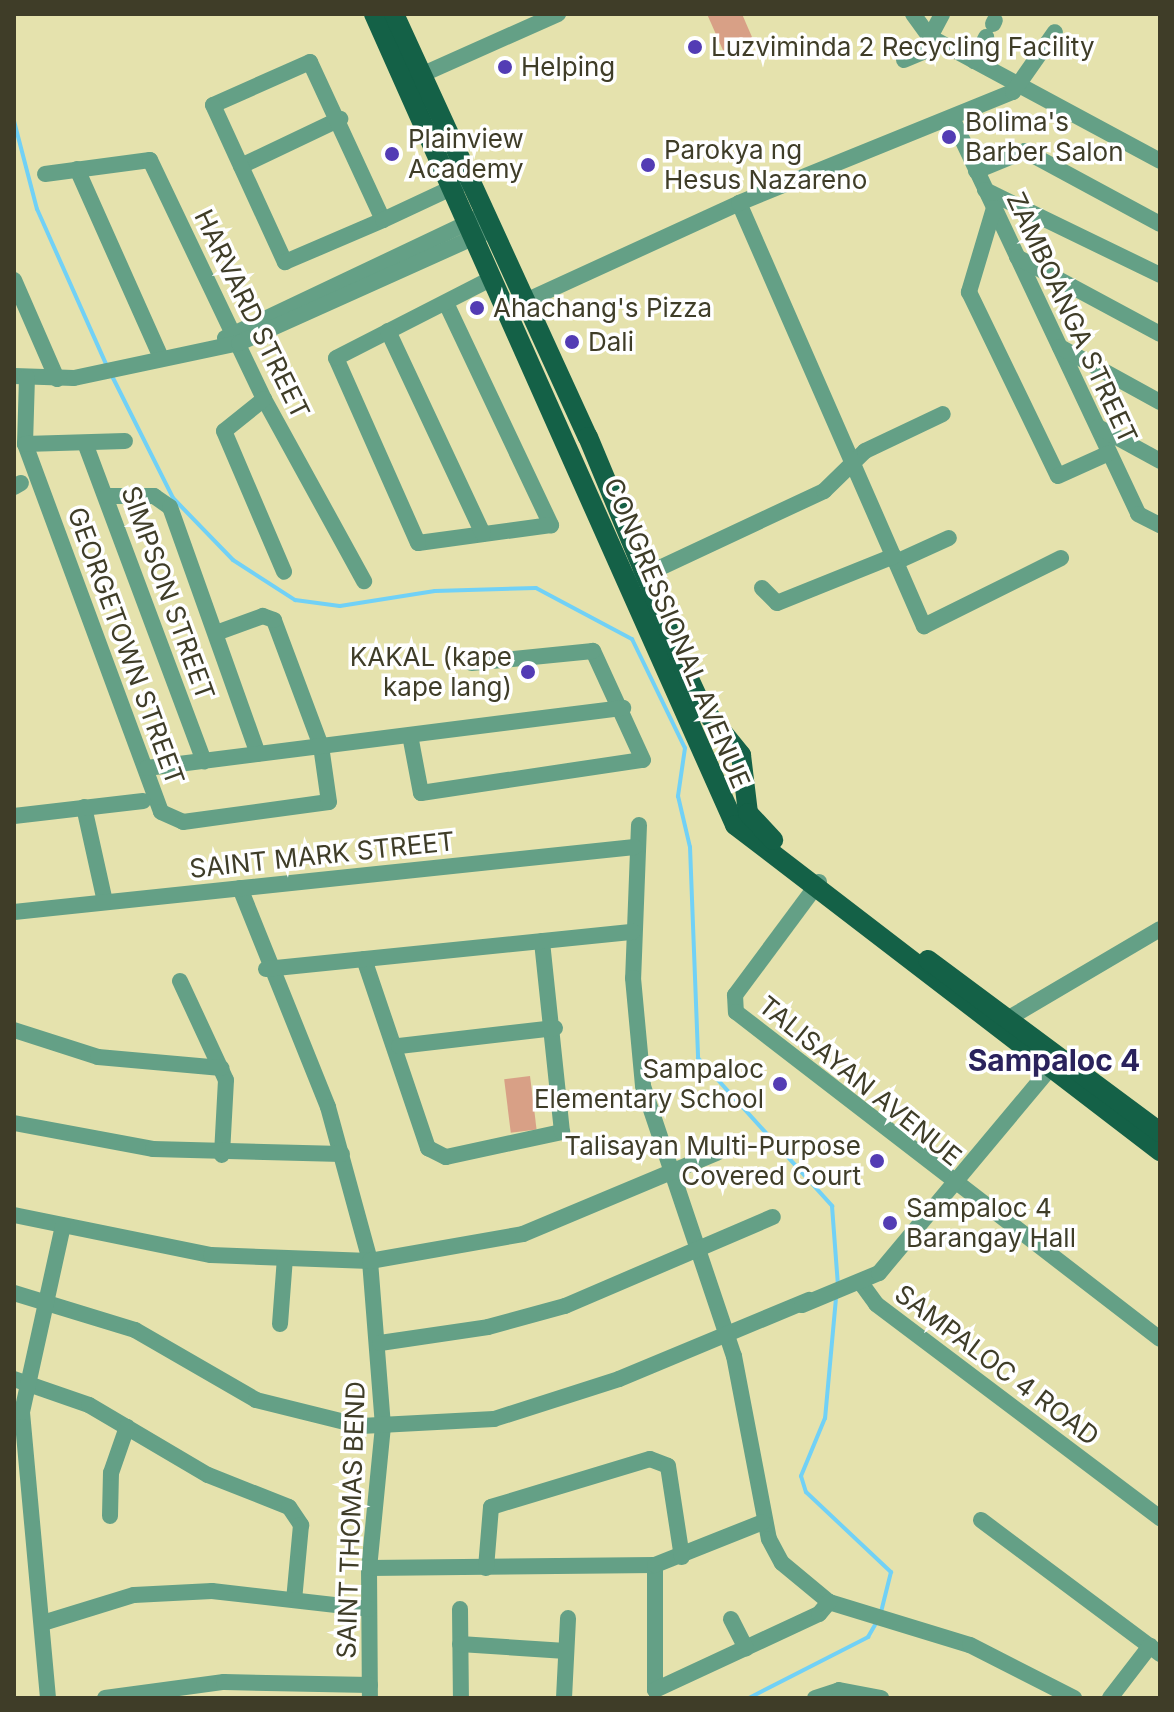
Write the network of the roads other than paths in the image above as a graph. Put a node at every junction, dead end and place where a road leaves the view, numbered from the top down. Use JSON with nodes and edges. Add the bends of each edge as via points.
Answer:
{"nodes":[{"id":1,"x":374,"y":14,"type":"edge"},
{"id":2,"x":394,"y":14,"type":"edge"},
{"id":3,"x":558,"y":14,"type":"edge"},
{"id":4,"x":913,"y":14,"type":"edge"},
{"id":5,"x":942,"y":14,"type":"edge"},
{"id":6,"x":991,"y":27,"type":"dead end"},
{"id":7,"x":1055,"y":32,"type":"dead end"},
{"id":8,"x":936,"y":41,"type":"junction"},
{"id":9,"x":904,"y":60,"type":"dead end"},
{"id":10,"x":974,"y":61,"type":"junction"},
{"id":11,"x":413,"y":79,"type":"junction"},
{"id":12,"x":1021,"y":86,"type":"junction"},
{"id":13,"x":340,"y":119,"type":"junction"},
{"id":14,"x":953,"y":120,"type":"junction"},
{"id":15,"x":1160,"y":161,"type":"edge"},
{"id":16,"x":241,"y":166,"type":"junction"},
{"id":17,"x":77,"y":169,"type":"junction"},
{"id":18,"x":976,"y":171,"type":"junction"},
{"id":19,"x":45,"y":174,"type":"dead end"},
{"id":20,"x":461,"y":184,"type":"junction"},
{"id":21,"x":985,"y":190,"type":"junction"},
{"id":22,"x":739,"y":203,"type":"junction"},
{"id":23,"x":994,"y":208,"type":"junction"},
{"id":24,"x":383,"y":220,"type":"junction"},
{"id":25,"x":1160,"y":224,"type":"edge"},
{"id":26,"x":480,"y":226,"type":"junction"},
{"id":27,"x":1017,"y":257,"type":"junction"},
{"id":28,"x":1160,"y":275,"type":"edge"},
{"id":29,"x":492,"y":278,"type":"junction"},
{"id":30,"x":14,"y":280,"type":"edge"},
{"id":31,"x":446,"y":303,"type":"junction"},
{"id":32,"x":517,"y":305,"type":"junction"},
{"id":33,"x":388,"y":331,"type":"junction"},
{"id":34,"x":1160,"y":334,"type":"edge"},
{"id":35,"x":231,"y":338,"type":"junction"},
{"id":36,"x":1060,"y":347,"type":"junction"},
{"id":37,"x":160,"y":355,"type":"junction"},
{"id":38,"x":20,"y":376,"type":"edge"},
{"id":39,"x":57,"y":379,"type":"junction"},
{"id":40,"x":264,"y":399,"type":"junction"},
{"id":41,"x":1160,"y":402,"type":"edge"},
{"id":42,"x":943,"y":414,"type":"dead end"},
{"id":43,"x":1098,"y":427,"type":"junction"},
{"id":44,"x":125,"y":441,"type":"dead end"},
{"id":45,"x":85,"y":443,"type":"junction"},
{"id":46,"x":25,"y":444,"type":"junction"},
{"id":47,"x":1109,"y":453,"type":"junction"},
{"id":48,"x":853,"y":461,"type":"junction"},
{"id":49,"x":1160,"y":461,"type":"edge"},
{"id":50,"x":107,"y":496,"type":"junction"},
{"id":51,"x":1160,"y":525,"type":"edge"},
{"id":52,"x":483,"y":534,"type":"junction"},
{"id":53,"x":949,"y":538,"type":"dead end"},
{"id":54,"x":1061,"y":558,"type":"dead end"},
{"id":55,"x":895,"y":559,"type":"junction"},
{"id":56,"x":284,"y":572,"type":"dead end"},
{"id":57,"x":638,"y":578,"type":"junction"},
{"id":58,"x":364,"y":581,"type":"dead end"},
{"id":59,"x":762,"y":588,"type":"dead end"},
{"id":60,"x":219,"y":632,"type":"junction"},
{"id":61,"x":472,"y":663,"type":"dead end"},
{"id":62,"x":623,"y":708,"type":"junction"},
{"id":63,"x":410,"y":735,"type":"junction"},
{"id":64,"x":321,"y":746,"type":"junction"},
{"id":65,"x":258,"y":754,"type":"junction"},
{"id":66,"x":204,"y":761,"type":"junction"},
{"id":67,"x":147,"y":768,"type":"junction"},
{"id":68,"x":143,"y":801,"type":"dead end"},
{"id":69,"x":84,"y":807,"type":"junction"},
{"id":70,"x":14,"y":816,"type":"edge"},
{"id":71,"x":639,"y":825,"type":"dead end"},
{"id":72,"x":635,"y":847,"type":"junction"},
{"id":73,"x":816,"y":886,"type":"junction"},
{"id":74,"x":240,"y":888,"type":"junction"},
{"id":75,"x":105,"y":902,"type":"junction"},
{"id":76,"x":14,"y":912,"type":"edge"},
{"id":77,"x":1160,"y":929,"type":"edge"},
{"id":78,"x":633,"y":932,"type":"junction"},
{"id":79,"x":542,"y":941,"type":"junction"},
{"id":80,"x":364,"y":959,"type":"junction"},
{"id":81,"x":266,"y":969,"type":"junction"},
{"id":82,"x":180,"y":981,"type":"dead end"},
{"id":83,"x":1009,"y":1018,"type":"junction"},
{"id":84,"x":555,"y":1028,"type":"junction"},
{"id":85,"x":14,"y":1030,"type":"edge"},
{"id":86,"x":399,"y":1046,"type":"junction"},
{"id":87,"x":1055,"y":1063,"type":"junction"},
{"id":88,"x":222,"y":1068,"type":"junction"},
{"id":89,"x":14,"y":1123,"type":"edge"},
{"id":90,"x":1160,"y":1132,"type":"edge"},
{"id":91,"x":1160,"y":1151,"type":"edge"},
{"id":92,"x":717,"y":1153,"type":"dead end"},
{"id":93,"x":342,"y":1154,"type":"junction"},
{"id":94,"x":222,"y":1155,"type":"junction"},
{"id":95,"x":670,"y":1176,"type":"junction"},
{"id":96,"x":955,"y":1187,"type":"junction"},
{"id":97,"x":14,"y":1215,"type":"edge"},
{"id":98,"x":773,"y":1217,"type":"dead end"},
{"id":99,"x":63,"y":1225,"type":"junction"},
{"id":100,"x":698,"y":1251,"type":"junction"},
{"id":101,"x":285,"y":1258,"type":"junction"},
{"id":102,"x":370,"y":1261,"type":"junction"},
{"id":103,"x":858,"y":1285,"type":"junction"},
{"id":104,"x":14,"y":1293,"type":"edge"},
{"id":105,"x":45,"y":1299,"type":"junction"},
{"id":106,"x":280,"y":1324,"type":"dead end"},
{"id":107,"x":728,"y":1334,"type":"junction"},
{"id":108,"x":1160,"y":1339,"type":"edge"},
{"id":109,"x":380,"y":1343,"type":"junction"},
{"id":110,"x":21,"y":1380,"type":"edge"},
{"id":111,"x":383,"y":1426,"type":"junction"},
{"id":112,"x":127,"y":1427,"type":"junction"},
{"id":113,"x":110,"y":1516,"type":"dead end"},
{"id":114,"x":1160,"y":1518,"type":"edge"},
{"id":115,"x":981,"y":1520,"type":"dead end"},
{"id":116,"x":763,"y":1522,"type":"junction"},
{"id":117,"x":682,"y":1557,"type":"junction"},
{"id":118,"x":655,"y":1565,"type":"junction"},
{"id":119,"x":369,"y":1568,"type":"junction"},
{"id":120,"x":486,"y":1568,"type":"junction"},
{"id":121,"x":294,"y":1600,"type":"junction"},
{"id":122,"x":829,"y":1602,"type":"junction"},
{"id":123,"x":369,"y":1609,"type":"junction"},
{"id":124,"x":460,"y":1609,"type":"dead end"},
{"id":125,"x":568,"y":1618,"type":"dead end"},
{"id":126,"x":731,"y":1619,"type":"dead end"},
{"id":127,"x":46,"y":1622,"type":"junction"},
{"id":128,"x":460,"y":1644,"type":"junction"},
{"id":129,"x":746,"y":1648,"type":"junction"},
{"id":130,"x":1155,"y":1650,"type":"edge"},
{"id":131,"x":566,"y":1651,"type":"junction"},
{"id":132,"x":370,"y":1692,"type":"edge"},
{"id":133,"x":48,"y":1698,"type":"edge"},
{"id":134,"x":105,"y":1698,"type":"edge"},
{"id":135,"x":461,"y":1698,"type":"edge"},
{"id":136,"x":564,"y":1698,"type":"edge"},
{"id":137,"x":815,"y":1698,"type":"edge"},
{"id":138,"x":881,"y":1698,"type":"edge"},
{"id":139,"x":1074,"y":1698,"type":"edge"},
{"id":140,"x":1110,"y":1698,"type":"edge"}],
"edges":[{"from":1,"to":11,"type":"main road","name":"CONGRESSIONAL AVENUE"},
{"from":2,"to":11,"type":"main road","name":"CONGRESSIONAL AVENUE"},
{"from":3,"to":11,"type":"street"},
{"from":4,"to":8,"type":"street"},
{"from":5,"to":8,"type":"street"},
{"from":6,"to":10,"type":"street"},
{"from":7,"to":12,"type":"street"},
{"from":8,"to":9,"type":"street"},
{"from":8,"to":10,"type":"street"},
{"from":10,"to":12,"type":"street"},
{"from":11,"to":20,"type":"main road","name":"CONGRESSIONAL AVENUE"},
{"from":12,"to":14,"type":"street"},
{"from":12,"to":15,"type":"street"},
{"from":13,"to":16,"type":"street"},
{"from":13,"to":16,"type":"street","via":[[310,62],[213,105]]},
{"from":13,"to":24,"type":"street"},
{"from":14,"to":18,"type":"street","name":"ZAMBOANGA STREET"},
{"from":14,"to":22,"type":"street"},
{"from":16,"to":24,"type":"street","via":[[285,262]]},
{"from":17,"to":19,"type":"street","name":"HARVARD STREET"},
{"from":17,"to":35,"type":"street","name":"HARVARD STREET","via":[[150,160]]},
{"from":17,"to":37,"type":"street"},
{"from":18,"to":21,"type":"street","name":"ZAMBOANGA STREET"},
{"from":18,"to":25,"type":"street","via":[[1025,151]]},
{"from":20,"to":24,"type":"street"},
{"from":20,"to":26,"type":"main road","name":"CONGRESSIONAL AVENUE"},
{"from":21,"to":23,"type":"street","name":"ZAMBOANGA STREET"},
{"from":21,"to":28,"type":"street"},
{"from":22,"to":32,"type":"street"},
{"from":22,"to":48,"type":"street"},
{"from":23,"to":27,"type":"street","name":"ZAMBOANGA STREET"},
{"from":23,"to":47,"type":"street","via":[[969,292],[1058,476]]},
{"from":26,"to":29,"type":"main road","name":"CONGRESSIONAL AVENUE"},
{"from":26,"to":32,"type":"main road","name":"CONGRESSIONAL AVENUE"},
{"from":26,"to":35,"type":"street"},
{"from":27,"to":34,"type":"street"},
{"from":27,"to":36,"type":"street","name":"ZAMBOANGA STREET"},
{"from":29,"to":31,"type":"street"},
{"from":29,"to":32,"type":"main road","name":"CONGRESSIONAL AVENUE"},
{"from":30,"to":39,"type":"street"},
{"from":31,"to":33,"type":"street"},
{"from":31,"to":52,"type":"street","via":[[551,525]]},
{"from":32,"to":57,"type":"main road","name":"CONGRESSIONAL AVENUE"},
{"from":33,"to":52,"type":"street"},
{"from":33,"to":52,"type":"street","via":[[336,358],[418,543]]},
{"from":35,"to":37,"type":"street"},
{"from":35,"to":40,"type":"street","name":"HARVARD STREET"},
{"from":36,"to":41,"type":"street"},
{"from":36,"to":43,"type":"street","name":"ZAMBOANGA STREET"},
{"from":37,"to":39,"type":"street","via":[[94,375]]},
{"from":38,"to":39,"type":"street"},
{"from":38,"to":46,"type":"street","name":"GEORGETOWN STREET"},
{"from":40,"to":56,"type":"street","via":[[224,431]]},
{"from":40,"to":58,"type":"street","name":"HARVARD STREET"},
{"from":42,"to":48,"type":"street"},
{"from":43,"to":47,"type":"street","name":"ZAMBOANGA STREET"},
{"from":43,"to":49,"type":"street"},
{"from":44,"to":45,"type":"street"},
{"from":45,"to":46,"type":"street"},
{"from":45,"to":50,"type":"street","name":"SIMPSON STREET"},
{"from":46,"to":67,"type":"street","name":"GEORGETOWN STREET"},
{"from":47,"to":51,"type":"street","name":"ZAMBOANGA STREET","via":[[1138,514]]},
{"from":48,"to":55,"type":"street"},
{"from":48,"to":57,"type":"street","via":[[824,491]]},
{"from":50,"to":60,"type":"street","via":[[163,499]]},
{"from":50,"to":66,"type":"street","name":"SIMPSON STREET"},
{"from":53,"to":55,"type":"street"},
{"from":54,"to":55,"type":"street","via":[[924,626]]},
{"from":55,"to":59,"type":"street","via":[[777,603]]},
{"from":57,"to":73,"type":"main road","name":"CONGRESSIONAL AVENUE","via":[[702,707],[741,755],[748,813]]},
{"from":57,"to":73,"type":"main road","name":"CONGRESSIONAL AVENUE","via":[[720,802],[735,825]]},
{"from":60,"to":64,"type":"street","via":[[263,616],[274,620]]},
{"from":60,"to":65,"type":"street"},
{"from":61,"to":62,"type":"street","via":[[593,651]]},
{"from":62,"to":63,"type":"street"},
{"from":62,"to":63,"type":"street","via":[[643,750],[639,763],[421,793]]},
{"from":63,"to":64,"type":"street"},
{"from":64,"to":65,"type":"street"},
{"from":64,"to":67,"type":"street","name":"GEORGETOWN STREET","via":[[329,802],[174,822],[161,812]]},
{"from":65,"to":66,"type":"street"},
{"from":66,"to":67,"type":"street"},
{"from":68,"to":69,"type":"street"},
{"from":69,"to":70,"type":"street"},
{"from":69,"to":75,"type":"street"},
{"from":71,"to":72,"type":"street"},
{"from":72,"to":74,"type":"street","name":"SAINT MARK STREET"},
{"from":72,"to":78,"type":"street"},
{"from":73,"to":83,"type":"main road","name":"CONGRESSIONAL AVENUE"},
{"from":73,"to":87,"type":"main road","name":"CONGRESSIONAL AVENUE"},
{"from":73,"to":96,"type":"street","name":"TALISAYAN AVENUE","via":[[732,1005]]},
{"from":74,"to":75,"type":"street","name":"SAINT MARK STREET"},
{"from":74,"to":81,"type":"street","name":"SAINT THOMAS BEND"},
{"from":75,"to":76,"type":"street","name":"SAINT MARK STREET"},
{"from":77,"to":83,"type":"street"},
{"from":78,"to":79,"type":"street"},
{"from":78,"to":95,"type":"street","via":[[637,1054]]},
{"from":79,"to":80,"type":"street"},
{"from":79,"to":84,"type":"street"},
{"from":80,"to":81,"type":"street"},
{"from":80,"to":86,"type":"street"},
{"from":81,"to":93,"type":"street","name":"SAINT THOMAS BEND","via":[[311,1060]]},
{"from":82,"to":88,"type":"street"},
{"from":83,"to":87,"type":"main road","name":"CONGRESSIONAL AVENUE"},
{"from":84,"to":86,"type":"street"},
{"from":84,"to":86,"type":"street","via":[[562,1132],[446,1157],[428,1148]]},
{"from":85,"to":88,"type":"street","via":[[98,1057]]},
{"from":87,"to":90,"type":"main road","name":"CONGRESSIONAL AVENUE"},
{"from":87,"to":91,"type":"main road","name":"CONGRESSIONAL AVENUE"},
{"from":87,"to":96,"type":"street","name":"SAMPALOC 4 ROAD"},
{"from":88,"to":94,"type":"street"},
{"from":89,"to":94,"type":"street","via":[[93,1143]]},
{"from":92,"to":95,"type":"street"},
{"from":93,"to":94,"type":"street"},
{"from":93,"to":102,"type":"street","name":"SAINT THOMAS BEND"},
{"from":95,"to":100,"type":"street"},
{"from":95,"to":102,"type":"street","via":[[523,1234]]},
{"from":96,"to":103,"type":"street","name":"SAMPALOC 4 ROAD"},
{"from":96,"to":108,"type":"street","name":"TALISAYAN AVENUE"},
{"from":97,"to":99,"type":"street"},
{"from":98,"to":100,"type":"street"},
{"from":99,"to":101,"type":"street","via":[[211,1255]]},
{"from":99,"to":105,"type":"street"},
{"from":100,"to":107,"type":"street"},
{"from":100,"to":109,"type":"street","via":[[525,1318]]},
{"from":101,"to":102,"type":"street"},
{"from":101,"to":106,"type":"street"},
{"from":102,"to":109,"type":"street","name":"SAINT THOMAS BEND"},
{"from":103,"to":107,"type":"street","via":[[814,1298],[740,1335]]},
{"from":103,"to":114,"type":"street","name":"SAMPALOC 4 ROAD","via":[[876,1304]]},
{"from":104,"to":105,"type":"street"},
{"from":105,"to":110,"type":"street"},
{"from":105,"to":111,"type":"street","via":[[135,1330],[285,1412]]},
{"from":107,"to":111,"type":"street","via":[[619,1379],[512,1411]]},
{"from":107,"to":116,"type":"street"},
{"from":109,"to":111,"type":"street","name":"SAINT THOMAS BEND"},
{"from":110,"to":112,"type":"street"},
{"from":110,"to":127,"type":"street","via":[[23,1484]]},
{"from":111,"to":119,"type":"street","name":"SAINT THOMAS BEND"},
{"from":112,"to":113,"type":"street","via":[[111,1473]]},
{"from":112,"to":121,"type":"street","via":[[208,1475],[289,1507],[301,1525]]},
{"from":115,"to":130,"type":"street"},
{"from":116,"to":117,"type":"street"},
{"from":116,"to":122,"type":"street","via":[[782,1563]]},
{"from":117,"to":118,"type":"street"},
{"from":117,"to":120,"type":"street","via":[[668,1466],[650,1459],[491,1507]]},
{"from":118,"to":120,"type":"street"},
{"from":118,"to":129,"type":"street","via":[[655,1690]]},
{"from":119,"to":120,"type":"street"},
{"from":119,"to":123,"type":"street","name":"SAINT THOMAS BEND"},
{"from":121,"to":123,"type":"street"},
{"from":121,"to":127,"type":"street","via":[[212,1591],[134,1595]]},
{"from":122,"to":129,"type":"street","via":[[819,1614]]},
{"from":122,"to":139,"type":"street","via":[[1010,1661]]},
{"from":123,"to":132,"type":"street","name":"SAINT THOMAS BEND"},
{"from":124,"to":128,"type":"street"},
{"from":125,"to":131,"type":"street"},
{"from":126,"to":129,"type":"street"},
{"from":127,"to":133,"type":"street"},
{"from":128,"to":131,"type":"street"},
{"from":128,"to":135,"type":"street"},
{"from":130,"to":140,"type":"street"},
{"from":131,"to":136,"type":"street"},
{"from":132,"to":134,"type":"street","via":[[224,1682]]},
{"from":137,"to":138,"type":"street","via":[[839,1690]]}]}
